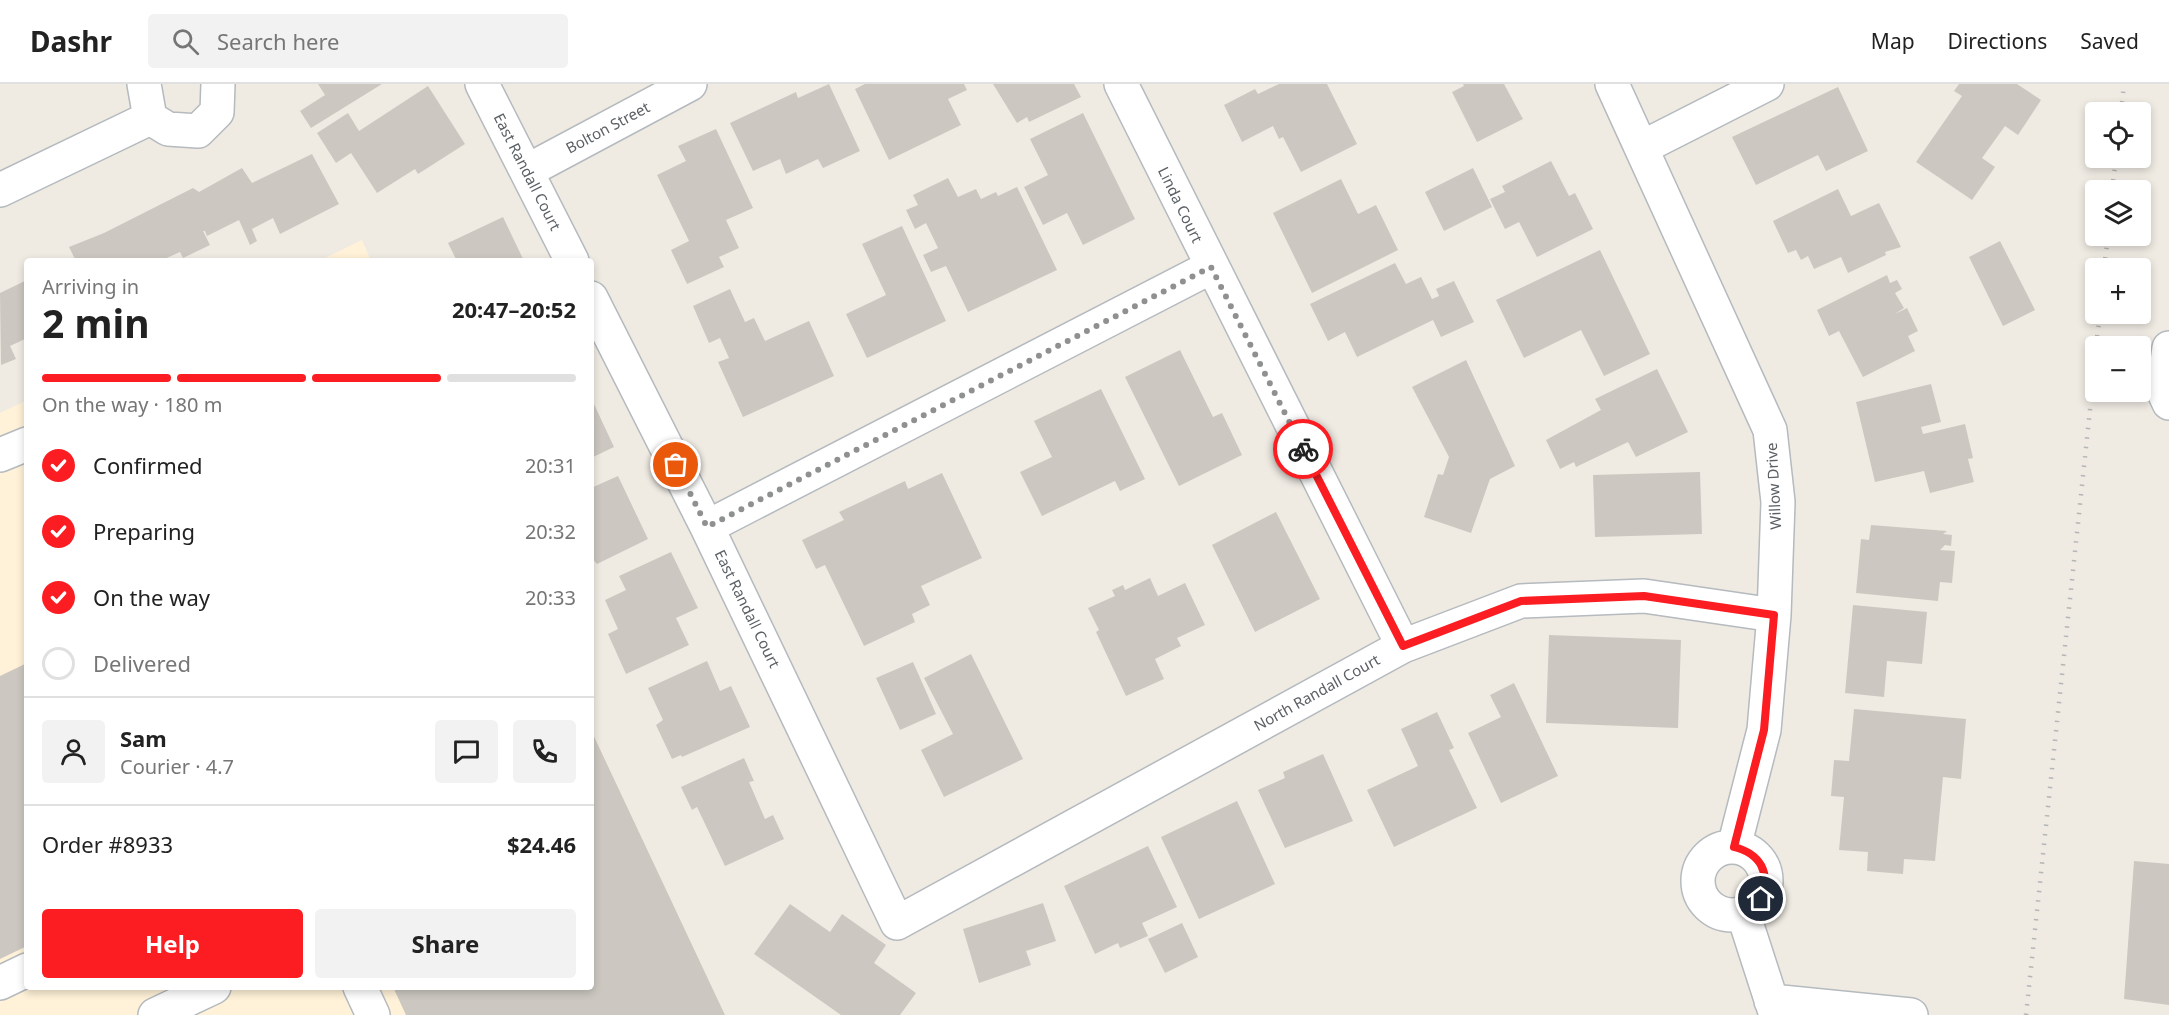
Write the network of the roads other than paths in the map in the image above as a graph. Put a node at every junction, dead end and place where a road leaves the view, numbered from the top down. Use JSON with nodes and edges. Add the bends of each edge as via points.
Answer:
{"nodes":[{"id":1,"x":144,"y":84,"type":"edge"},
{"id":2,"x":218,"y":84,"type":"edge"},
{"id":3,"x":482,"y":84,"type":"edge"},
{"id":4,"x":690,"y":84,"type":"edge"},
{"id":5,"x":1121,"y":84,"type":"edge"},
{"id":6,"x":1612,"y":84,"type":"edge"},
{"id":7,"x":1767,"y":84,"type":"edge"},
{"id":8,"x":150,"y":118,"type":"junction"},
{"id":9,"x":1643,"y":147,"type":"junction"},
{"id":10,"x":527,"y":171,"type":"junction"},
{"id":11,"x":0,"y":190,"type":"edge"},
{"id":12,"x":570,"y":258,"type":"edge"},
{"id":13,"x":1211,"y":267,"type":"junction"},
{"id":14,"x":594,"y":304,"type":"edge"},
{"id":15,"x":2169,"y":348,"type":"edge"},
{"id":16,"x":2169,"y":403,"type":"edge"},
{"id":17,"x":24,"y":445,"type":"edge"},
{"id":18,"x":0,"y":455,"type":"edge"},
{"id":19,"x":707,"y":527,"type":"junction"},
{"id":20,"x":1774,"y":615,"type":"junction"},
{"id":21,"x":1403,"y":646,"type":"junction"},
{"id":22,"x":1734,"y":847,"type":"junction"},
{"id":23,"x":1743,"y":913,"type":"junction"},
{"id":24,"x":897,"y":923,"type":"joint"},
{"id":25,"x":24,"y":971,"type":"edge"},
{"id":26,"x":0,"y":983,"type":"edge"},
{"id":27,"x":208,"y":990,"type":"edge"},
{"id":28,"x":361,"y":990,"type":"edge"},
{"id":29,"x":1773,"y":1008,"type":"edge"},
{"id":30,"x":155,"y":1015,"type":"edge"},
{"id":31,"x":373,"y":1015,"type":"edge"},
{"id":32,"x":1911,"y":1015,"type":"edge"}],
"edges":[{"from":1,"to":8,"type":"street"},
{"from":2,"to":8,"type":"street","via":[[217,112],[198,131],[168,129]]},
{"from":3,"to":10,"type":"street","name":"East Randall Court"},
{"from":4,"to":10,"type":"street","name":"Bolton Street"},
{"from":5,"to":13,"type":"street","name":"Linda Court"},
{"from":6,"to":9,"type":"street","name":"Willow Drive"},
{"from":7,"to":9,"type":"street"},
{"from":8,"to":11,"type":"street"},
{"from":9,"to":20,"type":"street","name":"Willow Drive","via":[[1770,430],[1778,502]]},
{"from":10,"to":12,"type":"street","name":"East Randall Court"},
{"from":13,"to":19,"type":"street"},
{"from":13,"to":21,"type":"street","name":"Linda Court"},
{"from":14,"to":19,"type":"street","name":"East Randall Court"},
{"from":15,"to":16,"type":"street","via":[[2163,390]]},
{"from":17,"to":18,"type":"street"},
{"from":19,"to":24,"type":"street","name":"East Randall Court"},
{"from":20,"to":21,"type":"street","name":"North Randall Court","via":[[1644,596],[1521,601]]},
{"from":20,"to":22,"type":"street","name":"Willow Drive","via":[[1764,730]]},
{"from":21,"to":24,"type":"street","name":"North Randall Court"},
{"from":22,"to":23,"type":"street","via":[[1755,856],[1766,876],[1761,899]]},
{"from":22,"to":23,"type":"street","via":[[1713,852],[1705,859],[1697,879],[1711,908],[1721,913]]},
{"from":23,"to":29,"type":"street"},
{"from":25,"to":26,"type":"street"},
{"from":27,"to":30,"type":"street"},
{"from":28,"to":31,"type":"street"},
{"from":29,"to":32,"type":"street"}]}
